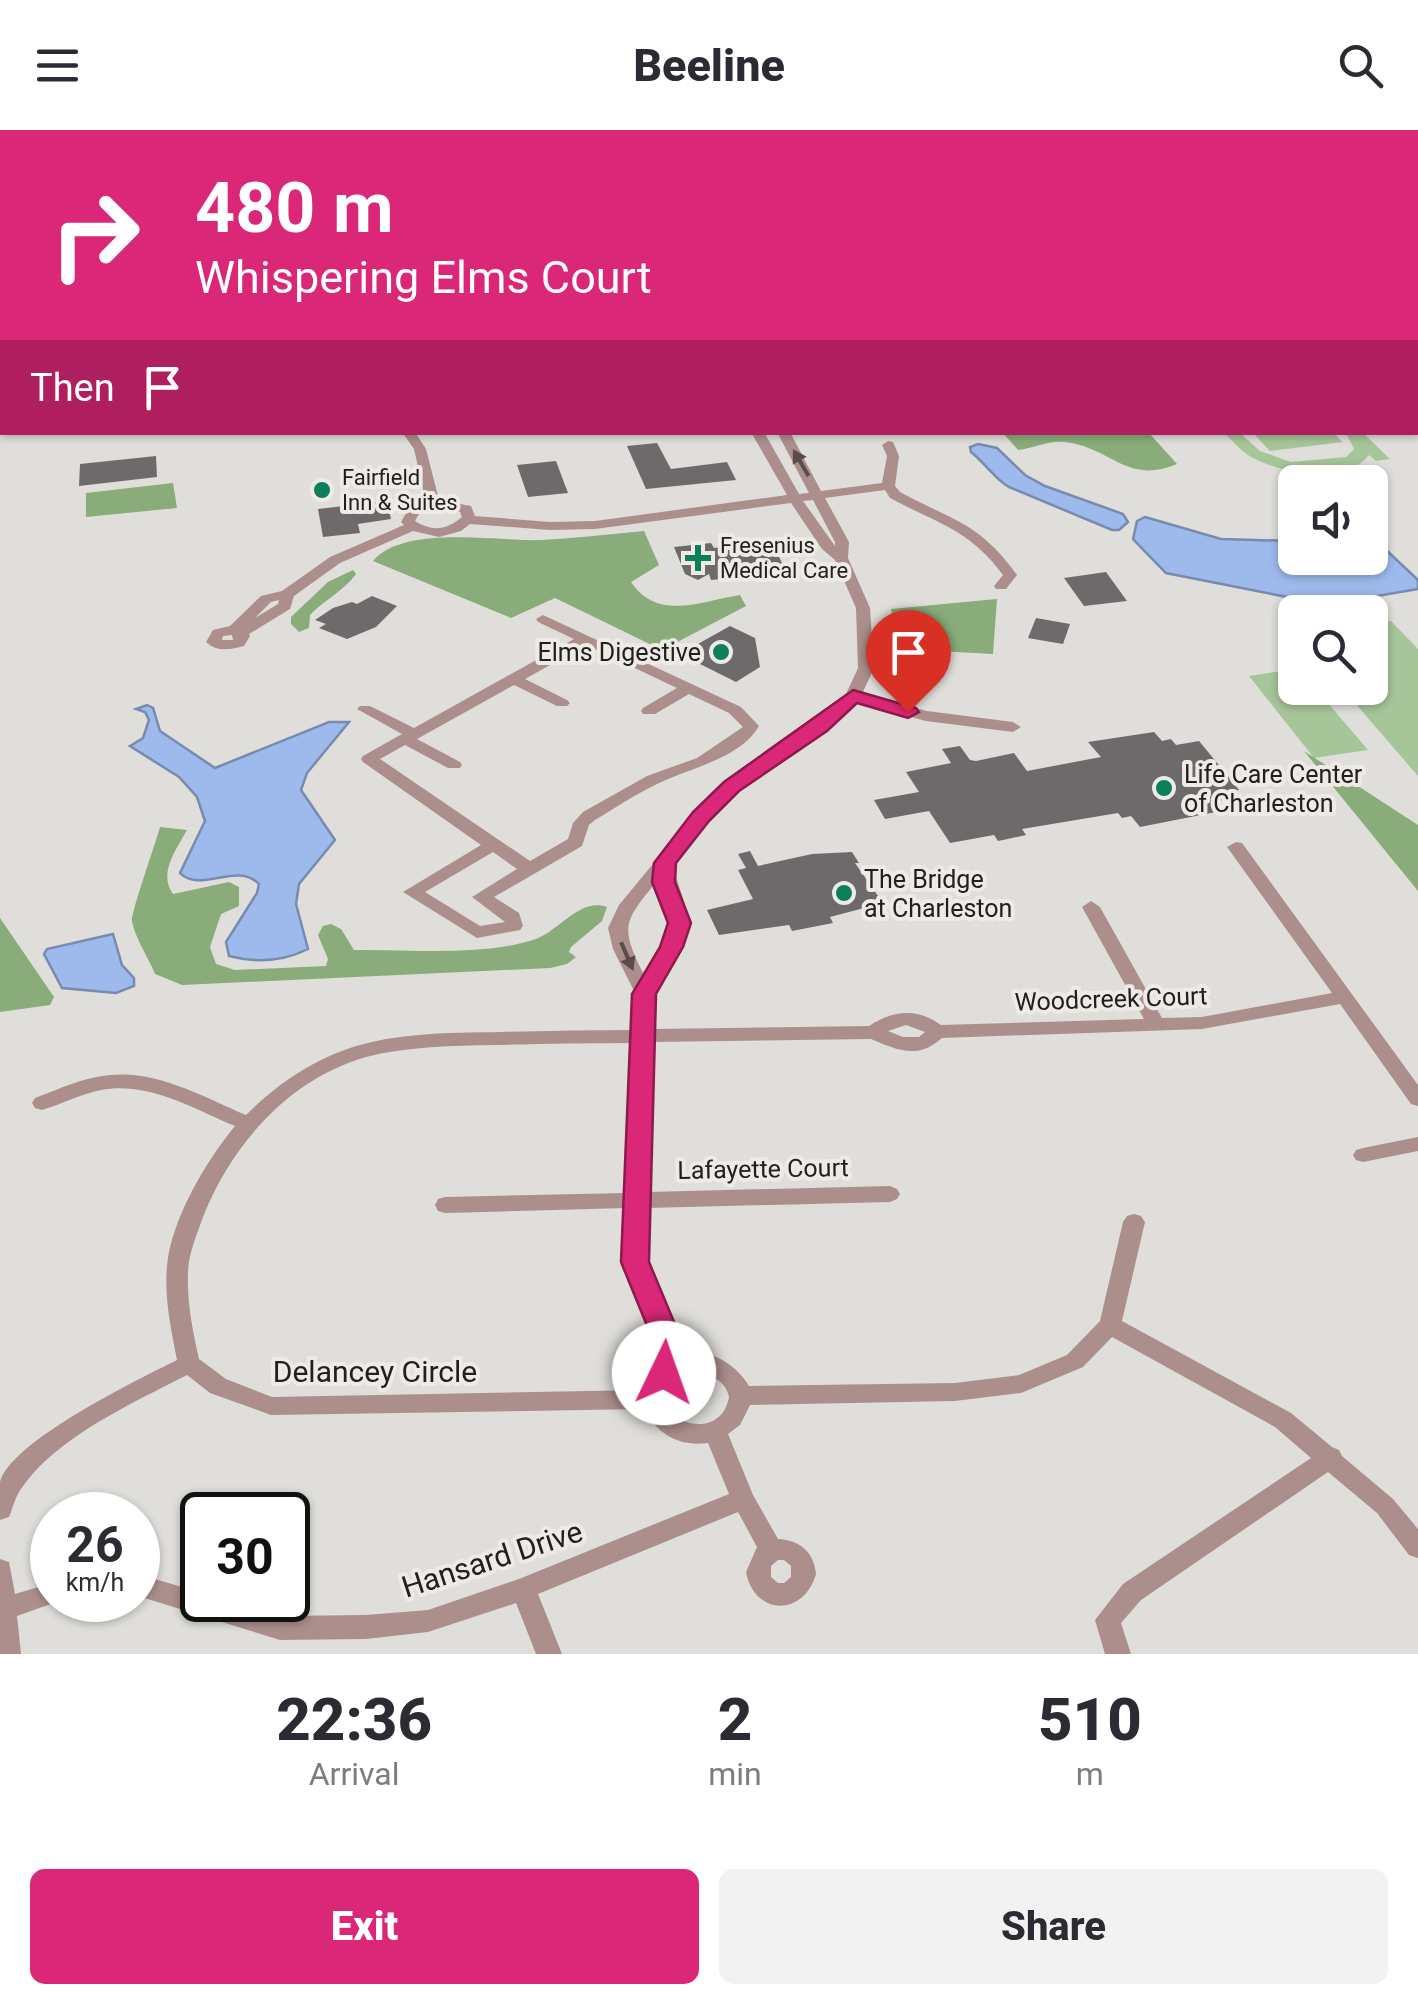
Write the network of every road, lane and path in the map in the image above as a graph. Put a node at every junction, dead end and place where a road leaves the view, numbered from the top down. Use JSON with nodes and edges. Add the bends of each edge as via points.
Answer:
{"nodes":[{"id":1,"x":410,"y":435,"type":"edge"},
{"id":2,"x":425,"y":435,"type":"edge"},
{"id":3,"x":759,"y":435,"type":"edge"},
{"id":4,"x":785,"y":435,"type":"edge"},
{"id":5,"x":888,"y":444,"type":"dead end"},
{"id":6,"x":420,"y":449,"type":"junction"},
{"id":7,"x":892,"y":491,"type":"junction"},
{"id":8,"x":822,"y":499,"type":"junction"},
{"id":9,"x":798,"y":502,"type":"junction"},
{"id":10,"x":432,"y":503,"type":"junction"},
{"id":11,"x":468,"y":520,"type":"junction"},
{"id":12,"x":411,"y":527,"type":"junction"},
{"id":13,"x":841,"y":558,"type":"junction"},
{"id":14,"x":1001,"y":586,"type":"dead end"},
{"id":15,"x":543,"y":618,"type":"dead end"},
{"id":16,"x":239,"y":632,"type":"dead end"},
{"id":17,"x":586,"y":639,"type":"junction"},
{"id":18,"x":514,"y":679,"type":"junction"},
{"id":19,"x":688,"y":688,"type":"junction"},
{"id":20,"x":853,"y":696,"type":"junction"},
{"id":21,"x":562,"y":702,"type":"dead end"},
{"id":22,"x":365,"y":709,"type":"dead end"},
{"id":23,"x":649,"y":711,"type":"dead end"},
{"id":24,"x":1014,"y":727,"type":"dead end"},
{"id":25,"x":409,"y":737,"type":"junction"},
{"id":26,"x":454,"y":765,"type":"dead end"},
{"id":27,"x":492,"y":845,"type":"junction"},
{"id":28,"x":1236,"y":847,"type":"dead end"},
{"id":29,"x":665,"y":863,"type":"junction"},
{"id":30,"x":530,"y":869,"type":"junction"},
{"id":31,"x":481,"y":897,"type":"junction"},
{"id":32,"x":1091,"y":907,"type":"dead end"},
{"id":33,"x":450,"y":916,"type":"junction"},
{"id":34,"x":644,"y":994,"type":"junction"},
{"id":35,"x":1344,"y":997,"type":"junction"},
{"id":36,"x":1157,"y":1024,"type":"junction"},
{"id":37,"x":646,"y":1034,"type":"junction"},
{"id":38,"x":1418,"y":1099,"type":"edge"},
{"id":39,"x":42,"y":1103,"type":"dead end"},
{"id":40,"x":246,"y":1123,"type":"junction"},
{"id":41,"x":1418,"y":1144,"type":"edge"},
{"id":42,"x":1362,"y":1155,"type":"dead end"},
{"id":43,"x":890,"y":1194,"type":"dead end"},
{"id":44,"x":638,"y":1199,"type":"junction"},
{"id":45,"x":446,"y":1205,"type":"dead end"},
{"id":46,"x":1134,"y":1222,"type":"dead end"},
{"id":47,"x":1110,"y":1325,"type":"junction"},
{"id":48,"x":189,"y":1364,"type":"junction"},
{"id":49,"x":678,"y":1365,"type":"junction"},
{"id":50,"x":740,"y":1396,"type":"junction"},
{"id":51,"x":651,"y":1399,"type":"junction"},
{"id":52,"x":714,"y":1431,"type":"junction"},
{"id":53,"x":1330,"y":1457,"type":"junction"},
{"id":54,"x":743,"y":1499,"type":"junction"},
{"id":55,"x":0,"y":1510,"type":"edge"},
{"id":56,"x":1418,"y":1547,"type":"edge"},
{"id":57,"x":772,"y":1551,"type":"dead end"},
{"id":58,"x":0,"y":1570,"type":"edge"},
{"id":59,"x":524,"y":1589,"type":"junction"},
{"id":60,"x":160,"y":1592,"type":"edge"},
{"id":61,"x":30,"y":1601,"type":"edge"},
{"id":62,"x":6,"y":1608,"type":"junction"},
{"id":63,"x":8,"y":1654,"type":"edge"},
{"id":64,"x":549,"y":1654,"type":"edge"},
{"id":65,"x":1118,"y":1654,"type":"edge"}],
"edges":[{"from":1,"to":6,"type":"street"},
{"from":2,"to":6,"type":"street"},
{"from":3,"to":9,"type":"street"},
{"from":8,"to":4,"type":"street","one_way":true},
{"from":5,"to":7,"type":"street"},
{"from":6,"to":10,"type":"street"},
{"from":7,"to":8,"type":"street"},
{"from":7,"to":14,"type":"street","via":[[976,533],[1010,574]]},
{"from":8,"to":9,"type":"street"},
{"from":8,"to":13,"type":"street","via":[[842,542]]},
{"from":9,"to":11,"type":"street","via":[[550,526]]},
{"from":9,"to":13,"type":"street"},
{"from":10,"to":11,"type":"street","via":[[460,506]]},
{"from":10,"to":12,"type":"street","via":[[410,513]]},
{"from":11,"to":12,"type":"street","via":[[444,532]]},
{"from":12,"to":16,"type":"street","via":[[334,560],[287,594],[286,606]]},
{"from":13,"to":20,"type":"street","via":[[864,608],[868,640],[866,668]]},
{"from":15,"to":17,"type":"street"},
{"from":17,"to":18,"type":"street"},
{"from":17,"to":19,"type":"street"},
{"from":18,"to":21,"type":"street"},
{"from":18,"to":25,"type":"street"},
{"from":19,"to":23,"type":"street"},
{"from":19,"to":30,"type":"street","via":[[749,720],[747,733],[590,816],[576,842]]},
{"from":20,"to":24,"type":"street","via":[[926,716]]},
{"from":20,"to":29,"type":"street","via":[[731,786]]},
{"from":22,"to":25,"type":"street"},
{"from":25,"to":26,"type":"street"},
{"from":25,"to":27,"type":"street","via":[[369,760]]},
{"from":27,"to":30,"type":"street"},
{"from":27,"to":33,"type":"street","via":[[412,892]]},
{"from":28,"to":35,"type":"street"},
{"from":29,"to":34,"type":"street","via":[[663,882],[679,923]]},
{"from":29,"to":34,"type":"street","one_way":true,"via":[[617,928]]},
{"from":30,"to":31,"type":"street"},
{"from":31,"to":33,"type":"street"},
{"from":31,"to":33,"type":"street","via":[[513,917],[514,926],[476,932]]},
{"from":32,"to":36,"type":"street"},
{"from":34,"to":37,"type":"street"},
{"from":35,"to":36,"type":"street","name":"Woodcreek Court","via":[[1202,1023]]},
{"from":35,"to":38,"type":"street"},
{"from":36,"to":37,"type":"street","name":"Woodcreek Court","via":[[937,1032],[924,1044],[901,1044],[873,1032]]},
{"from":37,"to":40,"type":"street","name":"Woodcreek Court","via":[[394,1045],[342,1058]]},
{"from":37,"to":44,"type":"street"},
{"from":39,"to":40,"type":"street","via":[[116,1081],[166,1091]]},
{"from":40,"to":48,"type":"street","via":[[198,1202],[178,1262]]},
{"from":41,"to":42,"type":"street"},
{"from":43,"to":44,"type":"street","name":"Lafayette Court"},
{"from":44,"to":45,"type":"street","name":"Lafayette Court"},
{"from":44,"to":49,"type":"street","via":[[635,1262]]},
{"from":46,"to":47,"type":"street"},
{"from":47,"to":50,"type":"street","via":[[1075,1361],[1021,1384],[956,1392]]},
{"from":47,"to":53,"type":"street","via":[[1283,1420]]},
{"from":48,"to":51,"type":"street","name":"Delancey Circle","via":[[218,1386],[271,1406]]},
{"from":48,"to":55,"type":"street","via":[[108,1404],[44,1446],[2,1498]]},
{"from":49,"to":50,"type":"street","via":[[711,1363],[736,1382]]},
{"from":49,"to":51,"type":"street","via":[[654,1385]]},
{"from":50,"to":52,"type":"street","via":[[738,1410]]},
{"from":51,"to":52,"type":"street","via":[[665,1425],[697,1434]]},
{"from":52,"to":54,"type":"street"},
{"from":53,"to":56,"type":"street","via":[[1385,1506]]},
{"from":53,"to":65,"type":"street","via":[[1132,1592],[1108,1620]]},
{"from":54,"to":57,"type":"street"},
{"from":54,"to":59,"type":"street","name":"Hansard Drive"},
{"from":58,"to":62,"type":"street"},
{"from":59,"to":60,"type":"street","name":"Hansard Drive","via":[[428,1621],[280,1628]]},
{"from":59,"to":64,"type":"street"},
{"from":61,"to":62,"type":"street"},
{"from":62,"to":63,"type":"street"}]}
